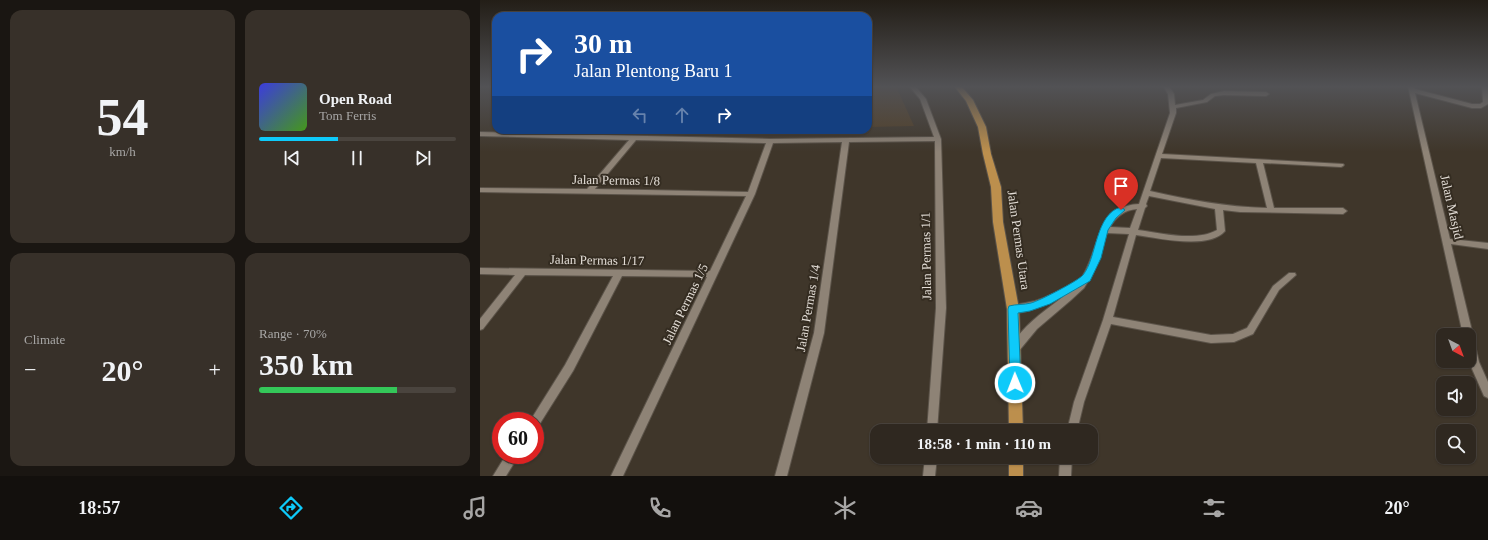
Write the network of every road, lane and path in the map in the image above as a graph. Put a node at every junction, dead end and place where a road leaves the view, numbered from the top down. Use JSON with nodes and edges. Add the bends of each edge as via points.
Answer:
{"nodes":[{"id":1,"x":926,"y":108,"type":"edge"},
{"id":2,"x":973,"y":108,"type":"edge"},
{"id":3,"x":1172,"y":108,"type":"edge"},
{"id":4,"x":1416,"y":108,"type":"edge"},
{"id":5,"x":480,"y":134,"type":"edge"},
{"id":6,"x":635,"y":137,"type":"junction"},
{"id":7,"x":938,"y":139,"type":"junction"},
{"id":8,"x":846,"y":140,"type":"junction"},
{"id":9,"x":770,"y":141,"type":"junction"},
{"id":10,"x":1158,"y":156,"type":"junction"},
{"id":11,"x":1259,"y":161,"type":"junction"},
{"id":12,"x":1341,"y":165,"type":"dead end"},
{"id":13,"x":480,"y":190,"type":"edge"},
{"id":14,"x":589,"y":192,"type":"junction"},
{"id":15,"x":1147,"y":193,"type":"junction"},
{"id":16,"x":751,"y":194,"type":"junction"},
{"id":17,"x":1143,"y":206,"type":"junction"},
{"id":18,"x":1219,"y":207,"type":"junction"},
{"id":19,"x":1271,"y":210,"type":"junction"},
{"id":20,"x":1343,"y":211,"type":"dead end"},
{"id":21,"x":1104,"y":230,"type":"junction"},
{"id":22,"x":1134,"y":232,"type":"junction"},
{"id":23,"x":1446,"y":241,"type":"junction"},
{"id":24,"x":1488,"y":246,"type":"edge"},
{"id":25,"x":480,"y":271,"type":"edge"},
{"id":26,"x":522,"y":272,"type":"junction"},
{"id":27,"x":619,"y":273,"type":"junction"},
{"id":28,"x":714,"y":274,"type":"junction"},
{"id":29,"x":1292,"y":275,"type":"dead end"},
{"id":30,"x":1086,"y":278,"type":"junction"},
{"id":31,"x":1013,"y":309,"type":"junction"},
{"id":32,"x":1108,"y":320,"type":"junction"},
{"id":33,"x":480,"y":326,"type":"edge"},
{"id":34,"x":1466,"y":328,"type":"edge"},
{"id":35,"x":1015,"y":349,"type":"junction"},
{"id":36,"x":1476,"y":367,"type":"edge"},
{"id":37,"x":1488,"y":394,"type":"edge"},
{"id":38,"x":541,"y":412,"type":"edge"},
{"id":39,"x":933,"y":424,"type":"edge"},
{"id":40,"x":1016,"y":424,"type":"edge"},
{"id":41,"x":1074,"y":424,"type":"edge"},
{"id":42,"x":507,"y":464,"type":"edge"},
{"id":43,"x":930,"y":464,"type":"edge"},
{"id":44,"x":1016,"y":464,"type":"edge"},
{"id":45,"x":1065,"y":464,"type":"edge"},
{"id":46,"x":499,"y":476,"type":"edge"},
{"id":47,"x":617,"y":476,"type":"edge"},
{"id":48,"x":781,"y":476,"type":"edge"},
{"id":49,"x":929,"y":476,"type":"edge"},
{"id":50,"x":1016,"y":476,"type":"edge"},
{"id":51,"x":1064,"y":476,"type":"edge"}],
"edges":[{"from":1,"to":7,"type":"street","name":"Jalan Permas 1/1"},
{"from":2,"to":31,"type":"main road","name":"Jalan Permas Utara","via":[[982,127],[996,187],[998,222]]},
{"from":3,"to":10,"type":"street"},
{"from":4,"to":23,"type":"street","name":"Jalan Masjid"},
{"from":5,"to":6,"type":"street"},
{"from":6,"to":9,"type":"street"},
{"from":6,"to":14,"type":"street"},
{"from":7,"to":8,"type":"street"},
{"from":7,"to":39,"type":"street","name":"Jalan Permas 1/1","via":[[941,308]]},
{"from":8,"to":9,"type":"street"},
{"from":8,"to":48,"type":"street","name":"Jalan Permas 1/4","via":[[819,333]]},
{"from":9,"to":16,"type":"street","name":"Jalan Permas 1/5"},
{"from":10,"to":11,"type":"street"},
{"from":10,"to":15,"type":"street"},
{"from":11,"to":12,"type":"street"},
{"from":11,"to":19,"type":"street"},
{"from":13,"to":14,"type":"street","name":"Jalan Permas 1/8"},
{"from":14,"to":16,"type":"street","name":"Jalan Permas 1/8"},
{"from":15,"to":17,"type":"street"},
{"from":15,"to":18,"type":"street"},
{"from":16,"to":28,"type":"street","name":"Jalan Permas 1/5"},
{"from":17,"to":21,"type":"street","via":[[1130,206],[1121,210],[1113,216]]},
{"from":17,"to":22,"type":"street"},
{"from":18,"to":19,"type":"street"},
{"from":18,"to":22,"type":"street","via":[[1222,231],[1208,237],[1175,238]]},
{"from":19,"to":20,"type":"street"},
{"from":21,"to":22,"type":"street"},
{"from":21,"to":30,"type":"street","via":[[1096,258]]},
{"from":22,"to":32,"type":"street"},
{"from":23,"to":24,"type":"street"},
{"from":23,"to":34,"type":"street","name":"Jalan Masjid"},
{"from":25,"to":26,"type":"street","name":"Jalan Permas 1/17"},
{"from":26,"to":27,"type":"street","name":"Jalan Permas 1/17"},
{"from":26,"to":33,"type":"street"},
{"from":27,"to":28,"type":"street","name":"Jalan Permas 1/17"},
{"from":27,"to":38,"type":"street","via":[[569,368]]},
{"from":28,"to":47,"type":"street","name":"Jalan Permas 1/5"},
{"from":29,"to":32,"type":"street","via":[[1276,288],[1250,331],[1234,338],[1211,339]]},
{"from":30,"to":31,"type":"street","via":[[1046,301],[1030,307]]},
{"from":30,"to":35,"type":"street","via":[[1066,301],[1035,325]]},
{"from":31,"to":35,"type":"main road","name":"Jalan Permas Utara"},
{"from":32,"to":41,"type":"street"},
{"from":35,"to":40,"type":"main road","name":"Jalan Permas Utara"},
{"from":36,"to":37,"type":"street"},
{"from":42,"to":46,"type":"street"},
{"from":43,"to":49,"type":"street"},
{"from":44,"to":50,"type":"main road"},
{"from":45,"to":51,"type":"street"}]}
